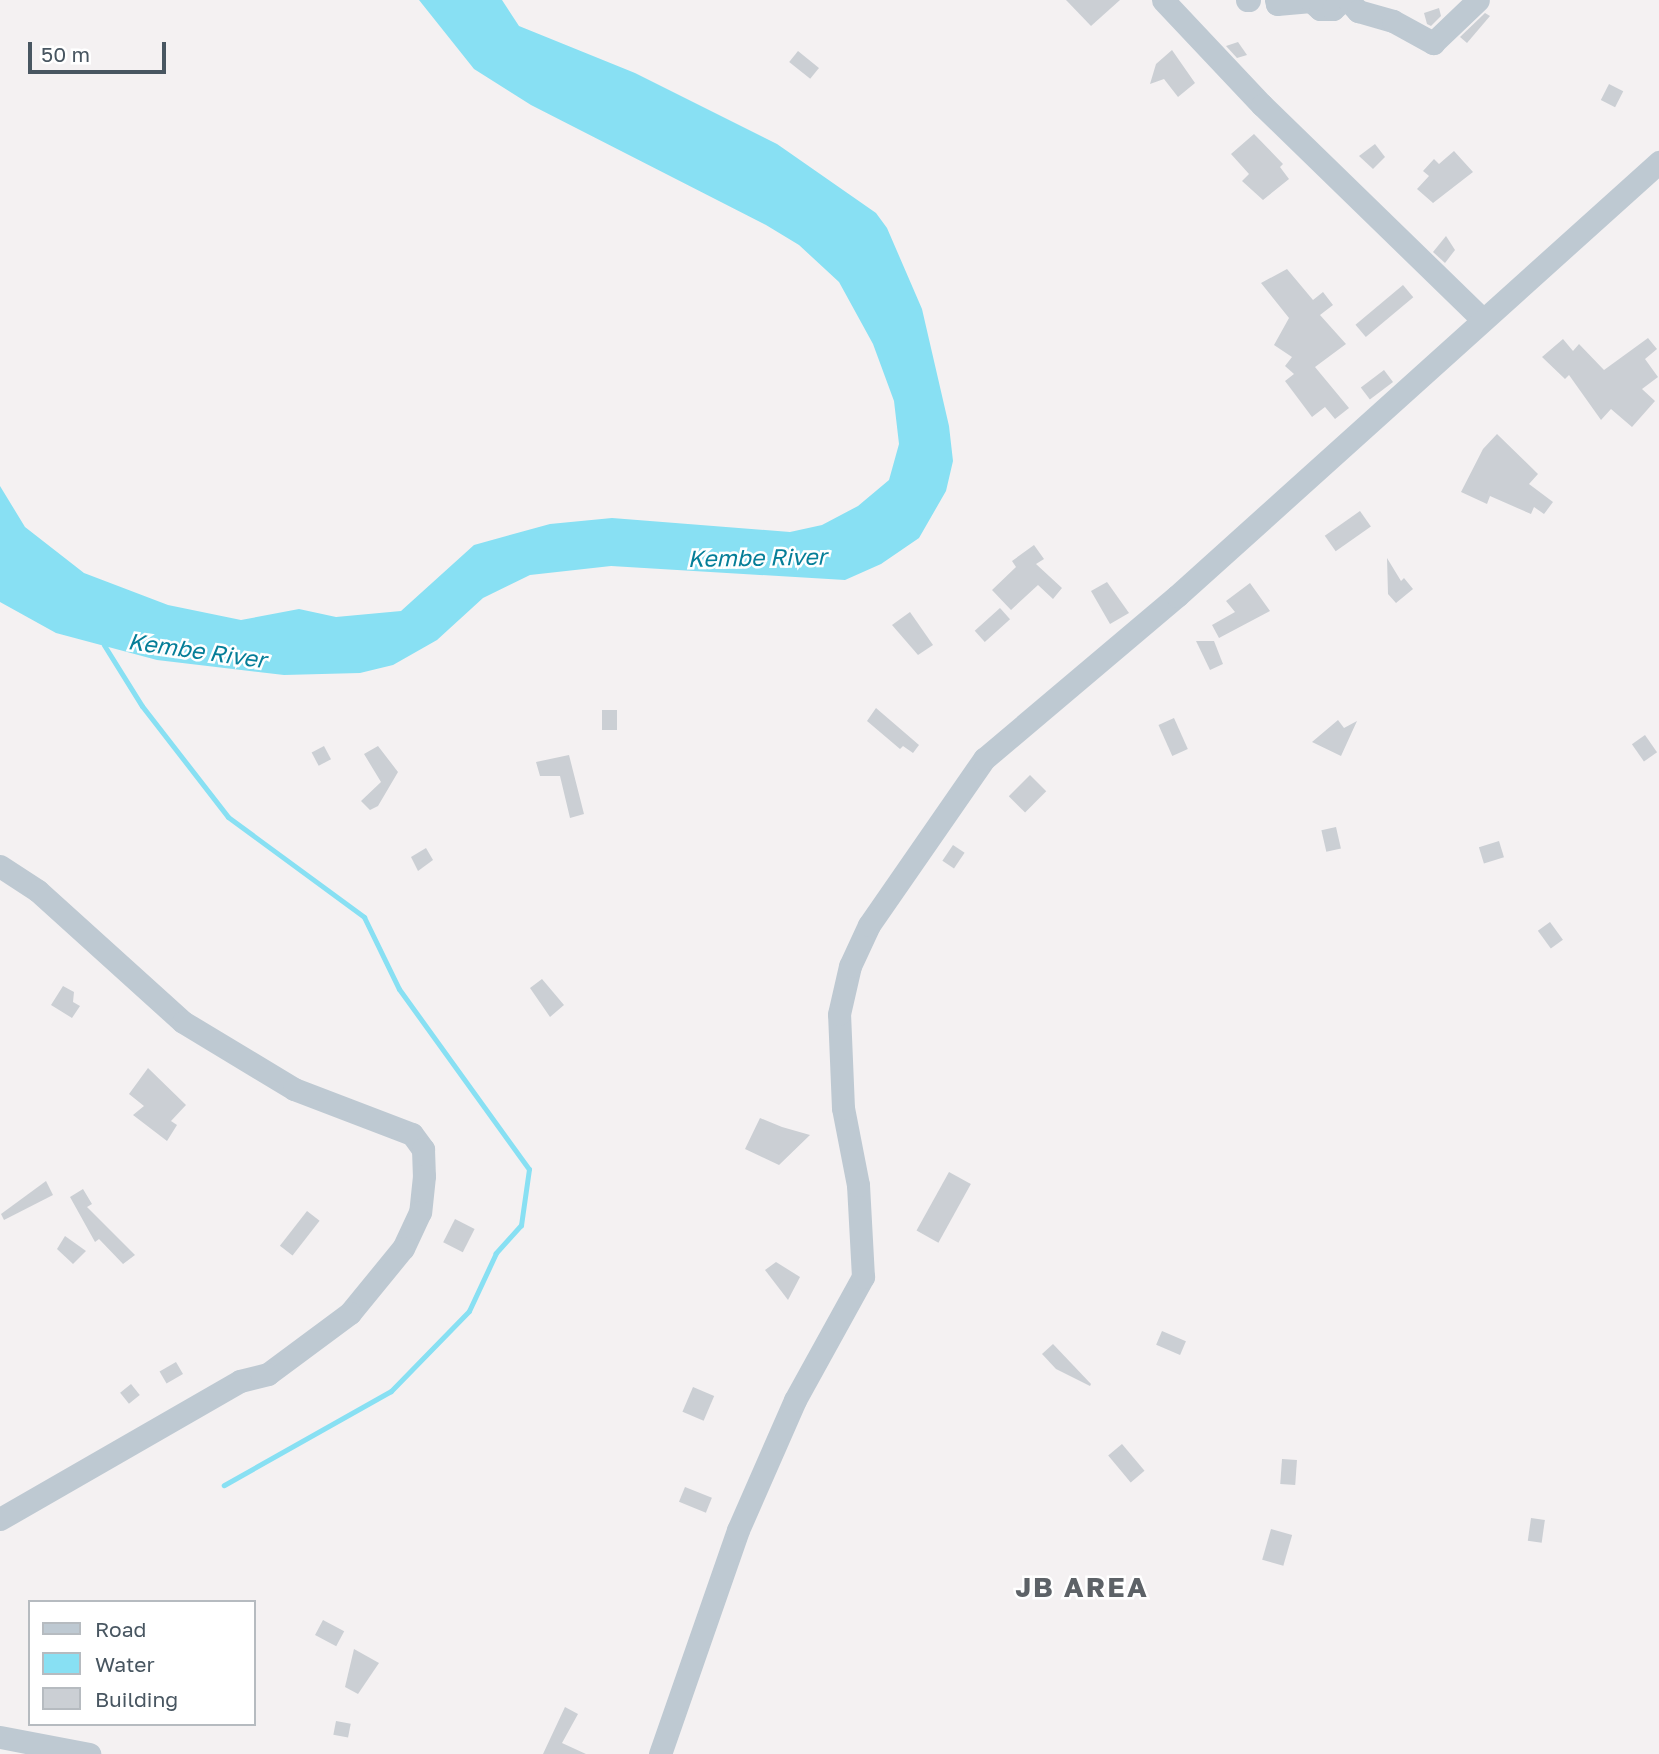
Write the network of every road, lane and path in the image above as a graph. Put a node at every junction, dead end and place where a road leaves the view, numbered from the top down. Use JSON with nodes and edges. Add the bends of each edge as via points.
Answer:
{"nodes":[{"id":1,"x":1163,"y":0,"type":"edge"},
{"id":2,"x":1276,"y":0,"type":"edge"},
{"id":3,"x":1345,"y":0,"type":"edge"},
{"id":4,"x":1478,"y":0,"type":"edge"},
{"id":5,"x":1659,"y":162,"type":"edge"},
{"id":6,"x":1483,"y":320,"type":"junction"},
{"id":7,"x":0,"y":866,"type":"edge"},
{"id":8,"x":0,"y":1519,"type":"edge"},
{"id":9,"x":0,"y":1737,"type":"edge"},
{"id":10,"x":89,"y":1754,"type":"edge"},
{"id":11,"x":660,"y":1754,"type":"edge"}],
"edges":[{"from":1,"to":6,"type":"street","via":[[1262,105]]},
{"from":2,"to":3,"type":"street","via":[[1277,4],[1311,1],[1320,9],[1333,9]]},
{"from":3,"to":4,"type":"street","via":[[1358,11],[1394,21],[1433,43]]},
{"from":5,"to":6,"type":"street"},
{"from":6,"to":11,"type":"street","via":[[1177,596],[984,759],[869,925],[850,966],[839,1014],[843,1108],[858,1185],[863,1278],[795,1400],[738,1530]]},
{"from":7,"to":8,"type":"street","via":[[38,891],[183,1022],[294,1089],[412,1134],[423,1149],[424,1176],[421,1212],[403,1248],[350,1313],[268,1374],[240,1381]]},
{"from":9,"to":10,"type":"street"}]}
